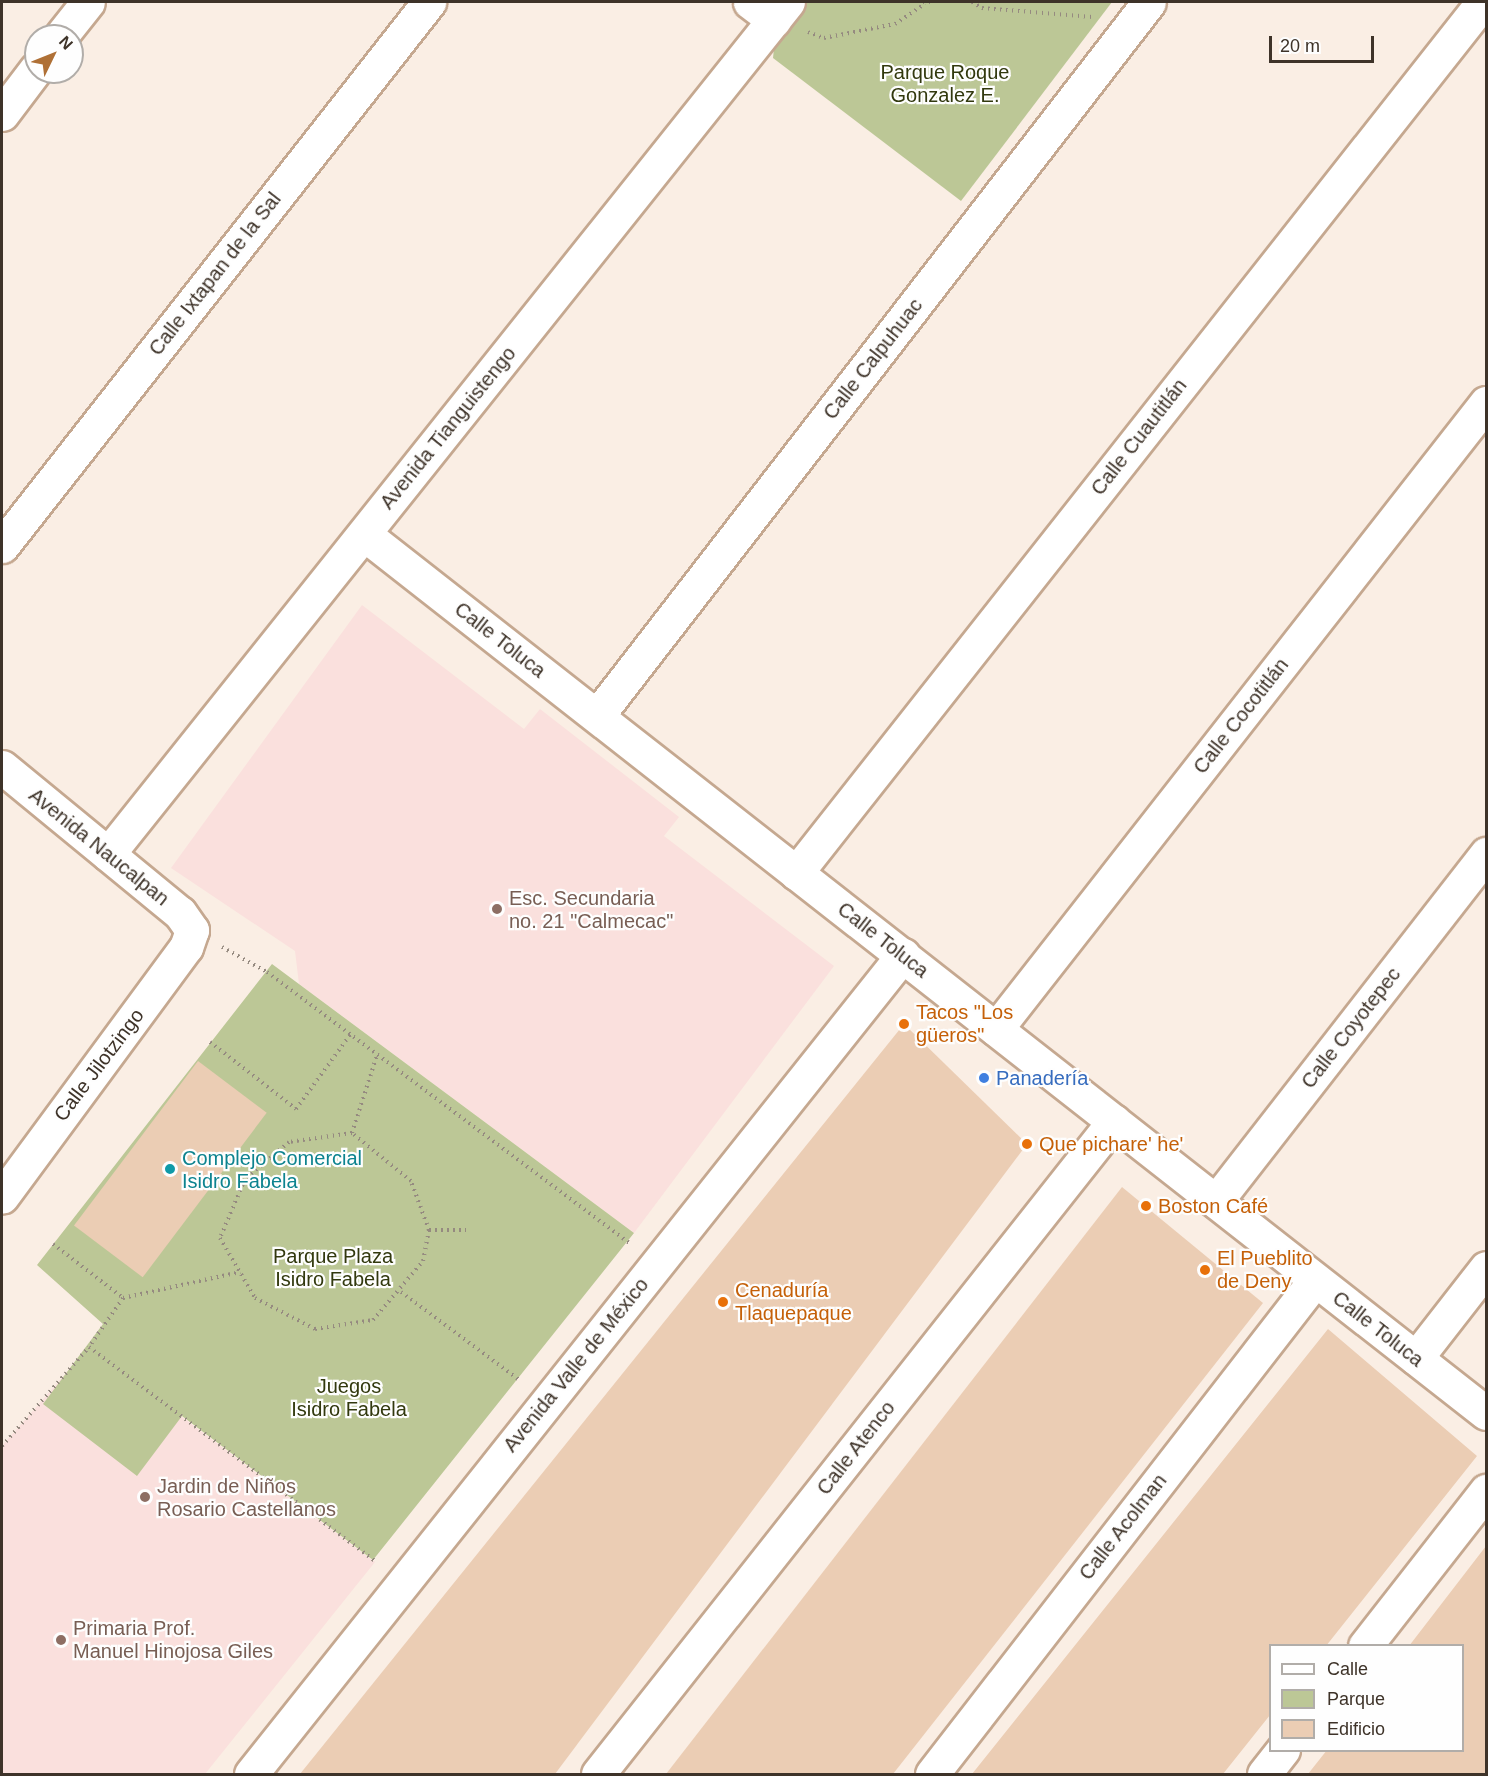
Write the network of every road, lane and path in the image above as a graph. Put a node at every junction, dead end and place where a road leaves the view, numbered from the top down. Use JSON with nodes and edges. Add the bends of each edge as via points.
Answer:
{"nodes":[{"id":1,"x":88,"y":2,"type":"edge"},
{"id":2,"x":429,"y":2,"type":"edge"},
{"id":3,"x":935,"y":2,"type":"edge"},
{"id":4,"x":972,"y":2,"type":"edge"},
{"id":5,"x":1483,"y":2,"type":"edge"},
{"id":6,"x":924,"y":3,"type":"edge"},
{"id":7,"x":771,"y":8,"type":"edge"},
{"id":8,"x":1142,"y":10,"type":"edge"},
{"id":9,"x":71,"y":24,"type":"edge"},
{"id":10,"x":25,"y":84,"type":"edge"},
{"id":11,"x":2,"y":114,"type":"edge"},
{"id":12,"x":1486,"y":403,"type":"edge"},
{"id":13,"x":364,"y":534,"type":"junction"},
{"id":14,"x":2,"y":546,"type":"edge"},
{"id":15,"x":597,"y":716,"type":"junction"},
{"id":16,"x":2,"y":767,"type":"edge"},
{"id":17,"x":108,"y":854,"type":"junction"},
{"id":18,"x":1486,"y":854,"type":"edge"},
{"id":19,"x":796,"y":873,"type":"junction"},
{"id":20,"x":192,"y":930,"type":"junction"},
{"id":21,"x":903,"y":956,"type":"junction"},
{"id":22,"x":996,"y":1029,"type":"junction"},
{"id":23,"x":350,"y":1035,"type":"junction"},
{"id":24,"x":210,"y":1042,"type":"dead end"},
{"id":25,"x":377,"y":1055,"type":"junction"},
{"id":26,"x":1114,"y":1121,"type":"junction"},
{"id":27,"x":352,"y":1133,"type":"junction"},
{"id":28,"x":2,"y":1197,"type":"edge"},
{"id":29,"x":1216,"y":1201,"type":"junction"},
{"id":30,"x":429,"y":1230,"type":"junction"},
{"id":31,"x":468,"y":1230,"type":"dead end"},
{"id":32,"x":53,"y":1244,"type":"dead end"},
{"id":33,"x":657,"y":1264,"type":"junction"},
{"id":34,"x":1486,"y":1268,"type":"edge"},
{"id":35,"x":240,"y":1272,"type":"junction"},
{"id":36,"x":1315,"y":1280,"type":"junction"},
{"id":37,"x":401,"y":1292,"type":"junction"},
{"id":38,"x":123,"y":1298,"type":"junction"},
{"id":39,"x":89,"y":1347,"type":"junction"},
{"id":40,"x":1416,"y":1358,"type":"junction"},
{"id":41,"x":547,"y":1401,"type":"junction"},
{"id":42,"x":1486,"y":1413,"type":"edge"},
{"id":43,"x":2,"y":1446,"type":"edge"},
{"id":44,"x":1486,"y":1491,"type":"edge"},
{"id":45,"x":402,"y":1584,"type":"junction"},
{"id":46,"x":1367,"y":1644,"type":"edge"},
{"id":47,"x":1281,"y":1752,"type":"edge"},
{"id":48,"x":251,"y":1774,"type":"edge"},
{"id":49,"x":598,"y":1774,"type":"edge"},
{"id":50,"x":932,"y":1774,"type":"edge"},
{"id":51,"x":1264,"y":1774,"type":"edge"}],
"edges":[{"from":1,"to":9,"type":"street"},
{"from":2,"to":14,"type":"street","name":"Calle Ixtapan de la Sal"},
{"from":3,"to":6,"type":"path"},
{"from":4,"to":8,"type":"path","via":[[981,8]]},
{"from":5,"to":19,"type":"street","name":"Calle Cuautitlán"},
{"from":6,"to":7,"type":"path","via":[[895,24],[824,38]]},
{"from":7,"to":13,"type":"street","name":"Avenida Tianguistengo"},
{"from":8,"to":15,"type":"street","name":"Calle Calpuhuac"},
{"from":10,"to":11,"type":"street"},
{"from":12,"to":22,"type":"street","name":"Calle Cocotitlán"},
{"from":13,"to":15,"type":"street","name":"Calle Toluca"},
{"from":13,"to":17,"type":"street","name":"Avenida Tianguistengo"},
{"from":15,"to":19,"type":"street","name":"Calle Toluca"},
{"from":16,"to":17,"type":"street","name":"Avenida Naucalpan"},
{"from":17,"to":20,"type":"street","name":"Avenida Naucalpan","via":[[180,913]]},
{"from":18,"to":29,"type":"street","name":"Calle Coyotepec"},
{"from":19,"to":21,"type":"street","name":"Calle Toluca"},
{"from":20,"to":23,"type":"path","via":[[267,972]]},
{"from":20,"to":28,"type":"street","name":"Calle Jilotzingo","via":[[186,947]]},
{"from":21,"to":22,"type":"street","name":"Calle Toluca"},
{"from":21,"to":33,"type":"street","name":"Avenida Valle de México"},
{"from":22,"to":26,"type":"street","name":"Calle Toluca"},
{"from":23,"to":24,"type":"path","via":[[296,1109]]},
{"from":23,"to":25,"type":"path"},
{"from":25,"to":27,"type":"path"},
{"from":25,"to":33,"type":"path"},
{"from":26,"to":29,"type":"street","name":"Calle Toluca"},
{"from":26,"to":49,"type":"street","name":"Calle Atenco"},
{"from":27,"to":30,"type":"path","via":[[411,1181]]},
{"from":27,"to":35,"type":"path","via":[[289,1142],[245,1179],[220,1239]]},
{"from":29,"to":36,"type":"street","name":"Calle Toluca"},
{"from":30,"to":31,"type":"path"},
{"from":30,"to":37,"type":"path","via":[[423,1261]]},
{"from":32,"to":38,"type":"path"},
{"from":33,"to":41,"type":"street","name":"Avenida Valle de México"},
{"from":34,"to":40,"type":"street"},
{"from":35,"to":37,"type":"path","via":[[255,1298],[315,1329],[373,1320]]},
{"from":35,"to":38,"type":"path"},
{"from":36,"to":40,"type":"street","name":"Calle Toluca"},
{"from":36,"to":50,"type":"street","name":"Calle Acolman"},
{"from":37,"to":41,"type":"path"},
{"from":38,"to":39,"type":"path"},
{"from":39,"to":43,"type":"path"},
{"from":39,"to":45,"type":"path"},
{"from":40,"to":42,"type":"street","name":"Calle Toluca"},
{"from":41,"to":45,"type":"street","name":"Avenida Valle de México"},
{"from":44,"to":46,"type":"street"},
{"from":45,"to":48,"type":"street","name":"Avenida Valle de México"},
{"from":47,"to":51,"type":"street"}]}
